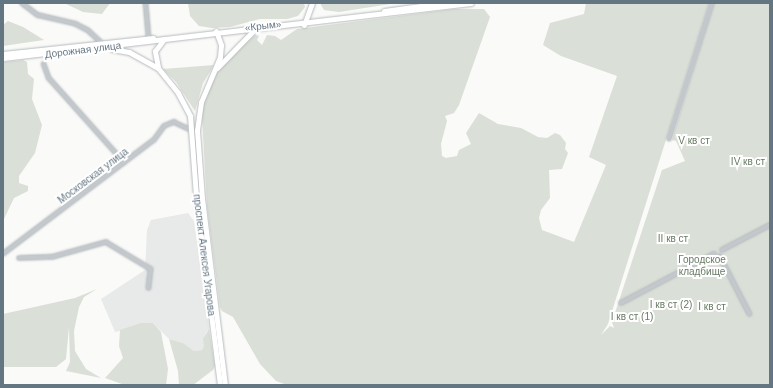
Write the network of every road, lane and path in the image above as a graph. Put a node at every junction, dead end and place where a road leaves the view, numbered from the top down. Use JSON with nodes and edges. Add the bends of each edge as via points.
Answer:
{"nodes":[{"id":1,"x":22,"y":3,"type":"edge"},
{"id":2,"x":146,"y":3,"type":"edge"},
{"id":3,"x":312,"y":3,"type":"edge"},
{"id":4,"x":442,"y":3,"type":"edge"},
{"id":5,"x":471,"y":3,"type":"edge"},
{"id":6,"x":712,"y":3,"type":"edge"},
{"id":7,"x":304,"y":23,"type":"junction"},
{"id":8,"x":255,"y":30,"type":"junction"},
{"id":9,"x":216,"y":33,"type":"junction"},
{"id":10,"x":168,"y":36,"type":"junction"},
{"id":11,"x":149,"y":38,"type":"junction"},
{"id":12,"x":163,"y":40,"type":"junction"},
{"id":13,"x":102,"y":43,"type":"junction"},
{"id":14,"x":84,"y":46,"type":"joint"},
{"id":15,"x":93,"y":48,"type":"junction"},
{"id":16,"x":3,"y":54,"type":"edge"},
{"id":17,"x":3,"y":58,"type":"edge"},
{"id":18,"x":44,"y":64,"type":"dead end"},
{"id":19,"x":158,"y":68,"type":"junction"},
{"id":20,"x":214,"y":71,"type":"junction"},
{"id":21,"x":194,"y":130,"type":"junction"},
{"id":22,"x":669,"y":139,"type":"dead end"},
{"id":23,"x":124,"y":162,"type":"junction"},
{"id":24,"x":770,"y":225,"type":"edge"},
{"id":25,"x":207,"y":244,"type":"junction"},
{"id":26,"x":722,"y":250,"type":"dead end"},
{"id":27,"x":3,"y":254,"type":"edge"},
{"id":28,"x":714,"y":254,"type":"dead end"},
{"id":29,"x":720,"y":256,"type":"dead end"},
{"id":30,"x":20,"y":258,"type":"dead end"},
{"id":31,"x":149,"y":288,"type":"dead end"},
{"id":32,"x":621,"y":303,"type":"dead end"},
{"id":33,"x":750,"y":314,"type":"dead end"},
{"id":34,"x":220,"y":385,"type":"edge"},
{"id":35,"x":225,"y":385,"type":"edge"}],
"edges":[{"from":1,"to":13,"type":"street","via":[[38,15],[76,24],[88,30]]},
{"from":2,"to":11,"type":"street"},
{"from":3,"to":7,"type":"main road"},
{"from":4,"to":7,"type":"main road","name":"«Крым»"},
{"from":5,"to":7,"type":"main road","name":"«Крым»"},
{"from":6,"to":22,"type":"street"},
{"from":7,"to":8,"type":"main road","name":"«Крым»"},
{"from":7,"to":9,"type":"main road","name":"«Крым»"},
{"from":8,"to":9,"type":"main road","name":"«Крым»"},
{"from":8,"to":20,"type":"main road"},
{"from":9,"to":10,"type":"main road","name":"«Крым»"},
{"from":9,"to":12,"type":"main road","name":"«Крым»"},
{"from":9,"to":20,"type":"main road","name":"проспект Алексея Угарова","via":[[221,46],[220,57]]},
{"from":10,"to":11,"type":"main road","name":"«Крым»"},
{"from":10,"to":12,"type":"main road"},
{"from":11,"to":13,"type":"main road","name":"«Крым»"},
{"from":12,"to":15,"type":"main road","name":"Дорожная улица"},
{"from":12,"to":19,"type":"main road","via":[[155,51]]},
{"from":13,"to":14,"type":"main road","name":"«Крым»"},
{"from":14,"to":16,"type":"main road","name":"Дорожная улица"},
{"from":15,"to":17,"type":"main road","name":"Дорожная улица"},
{"from":15,"to":19,"type":"main road","via":[[129,52]]},
{"from":18,"to":23,"type":"street","via":[[49,78]]},
{"from":19,"to":21,"type":"main road","via":[[184,103]]},
{"from":20,"to":21,"type":"main road","name":"проспект Алексея Угарова","via":[[200,102]]},
{"from":21,"to":23,"type":"street","name":"Московская улица","via":[[170,122],[154,140]]},
{"from":21,"to":25,"type":"main road","name":"проспект Алексея Угарова"},
{"from":23,"to":27,"type":"street","name":"Московская улица"},
{"from":24,"to":26,"type":"street"},
{"from":25,"to":34,"type":"main road","name":"проспект Алексея Угарова"},
{"from":25,"to":35,"type":"main road","name":"проспект Алексея Угарова"},
{"from":28,"to":32,"type":"street"},
{"from":29,"to":33,"type":"street"},
{"from":30,"to":31,"type":"street","via":[[52,257],[106,242],[151,269]]}]}
